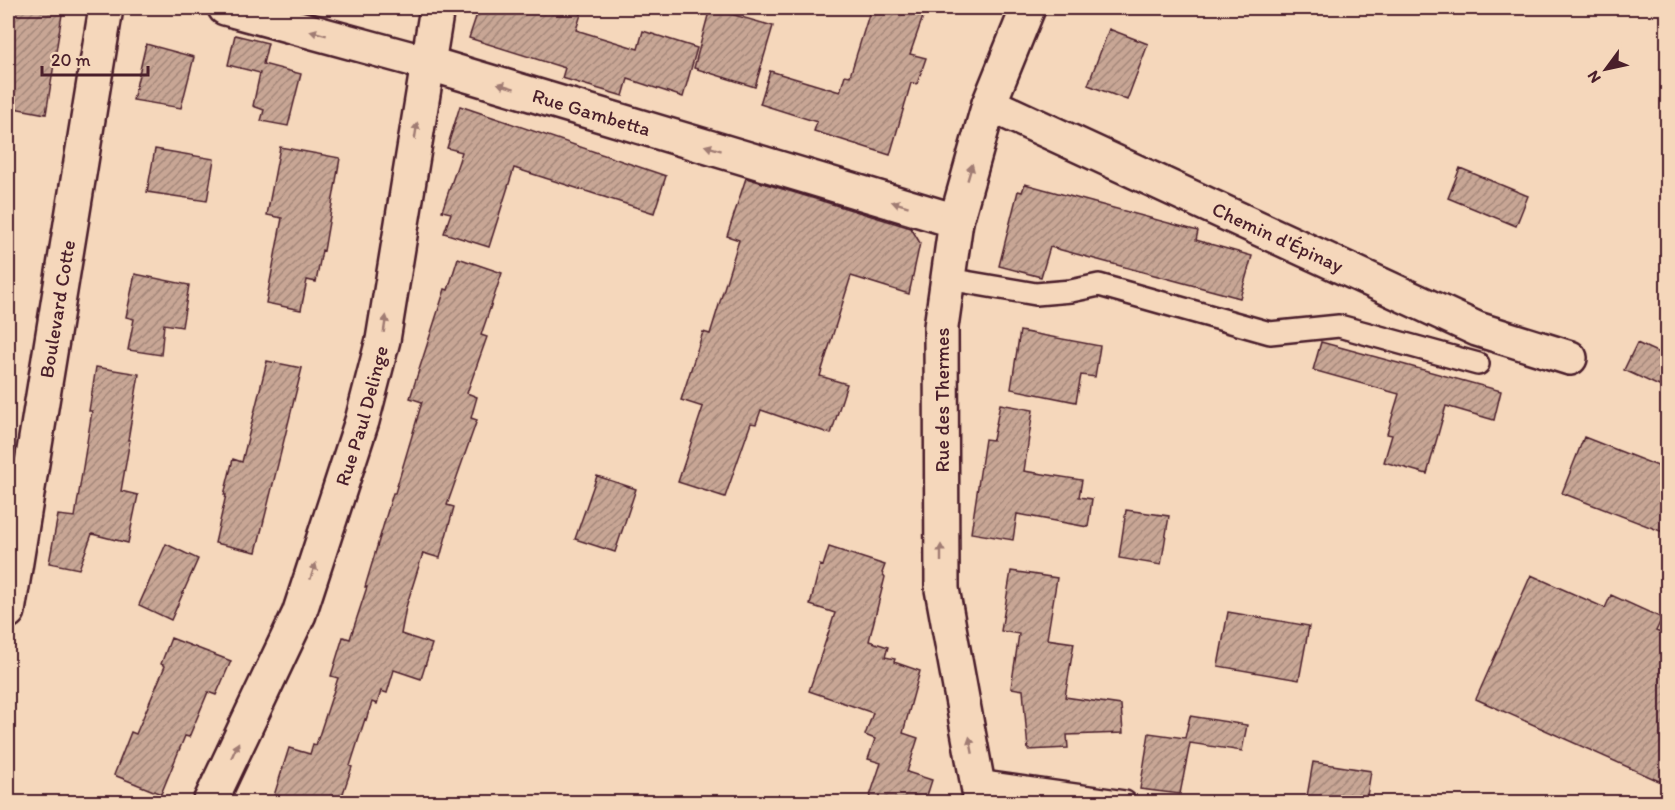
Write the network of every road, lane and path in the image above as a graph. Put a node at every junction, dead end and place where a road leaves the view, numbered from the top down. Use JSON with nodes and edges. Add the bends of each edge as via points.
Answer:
{"nodes":[{"id":1,"x":106,"y":8,"type":"edge"},
{"id":2,"x":225,"y":8,"type":"edge"},
{"id":3,"x":437,"y":8,"type":"edge"},
{"id":4,"x":1028,"y":8,"type":"edge"},
{"id":5,"x":427,"y":63,"type":"junction"},
{"id":6,"x":989,"y":104,"type":"junction"},
{"id":7,"x":956,"y":220,"type":"junction"},
{"id":8,"x":948,"y":279,"type":"junction"},
{"id":9,"x":1570,"y":358,"type":"dead end"},
{"id":10,"x":1478,"y":364,"type":"dead end"},
{"id":11,"x":8,"y":611,"type":"edge"},
{"id":12,"x":979,"y":792,"type":"edge"},
{"id":13,"x":210,"y":802,"type":"edge"},
{"id":14,"x":1125,"y":802,"type":"edge"}],
"edges":[{"from":1,"to":11,"type":"street","name":"Boulevard Cotte"},
{"from":5,"to":2,"type":"street","name":"Rue Gambetta","one_way":true},
{"from":3,"to":5,"type":"street","name":"Rue Paul Delinge"},
{"from":4,"to":6,"type":"street","name":"Rue des Thermes"},
{"from":7,"to":5,"type":"street","name":"Rue Gambetta","one_way":true},
{"from":13,"to":5,"type":"street","name":"Rue Paul Delinge","one_way":true,"via":[[299,614],[362,421],[383,340]]},
{"from":7,"to":6,"type":"street","name":"Rue des Thermes","one_way":true},
{"from":6,"to":9,"type":"street","name":"Chemin d'Épinay","via":[[1477,329]]},
{"from":7,"to":8,"type":"street","name":"Rue des Thermes"},
{"from":8,"to":10,"type":"lane","via":[[1036,294],[1099,285],[1270,333],[1339,326]]},
{"from":12,"to":8,"type":"street","name":"Rue des Thermes","one_way":true,"via":[[942,589],[941,327]]},
{"from":12,"to":14,"type":"lane"}]}
